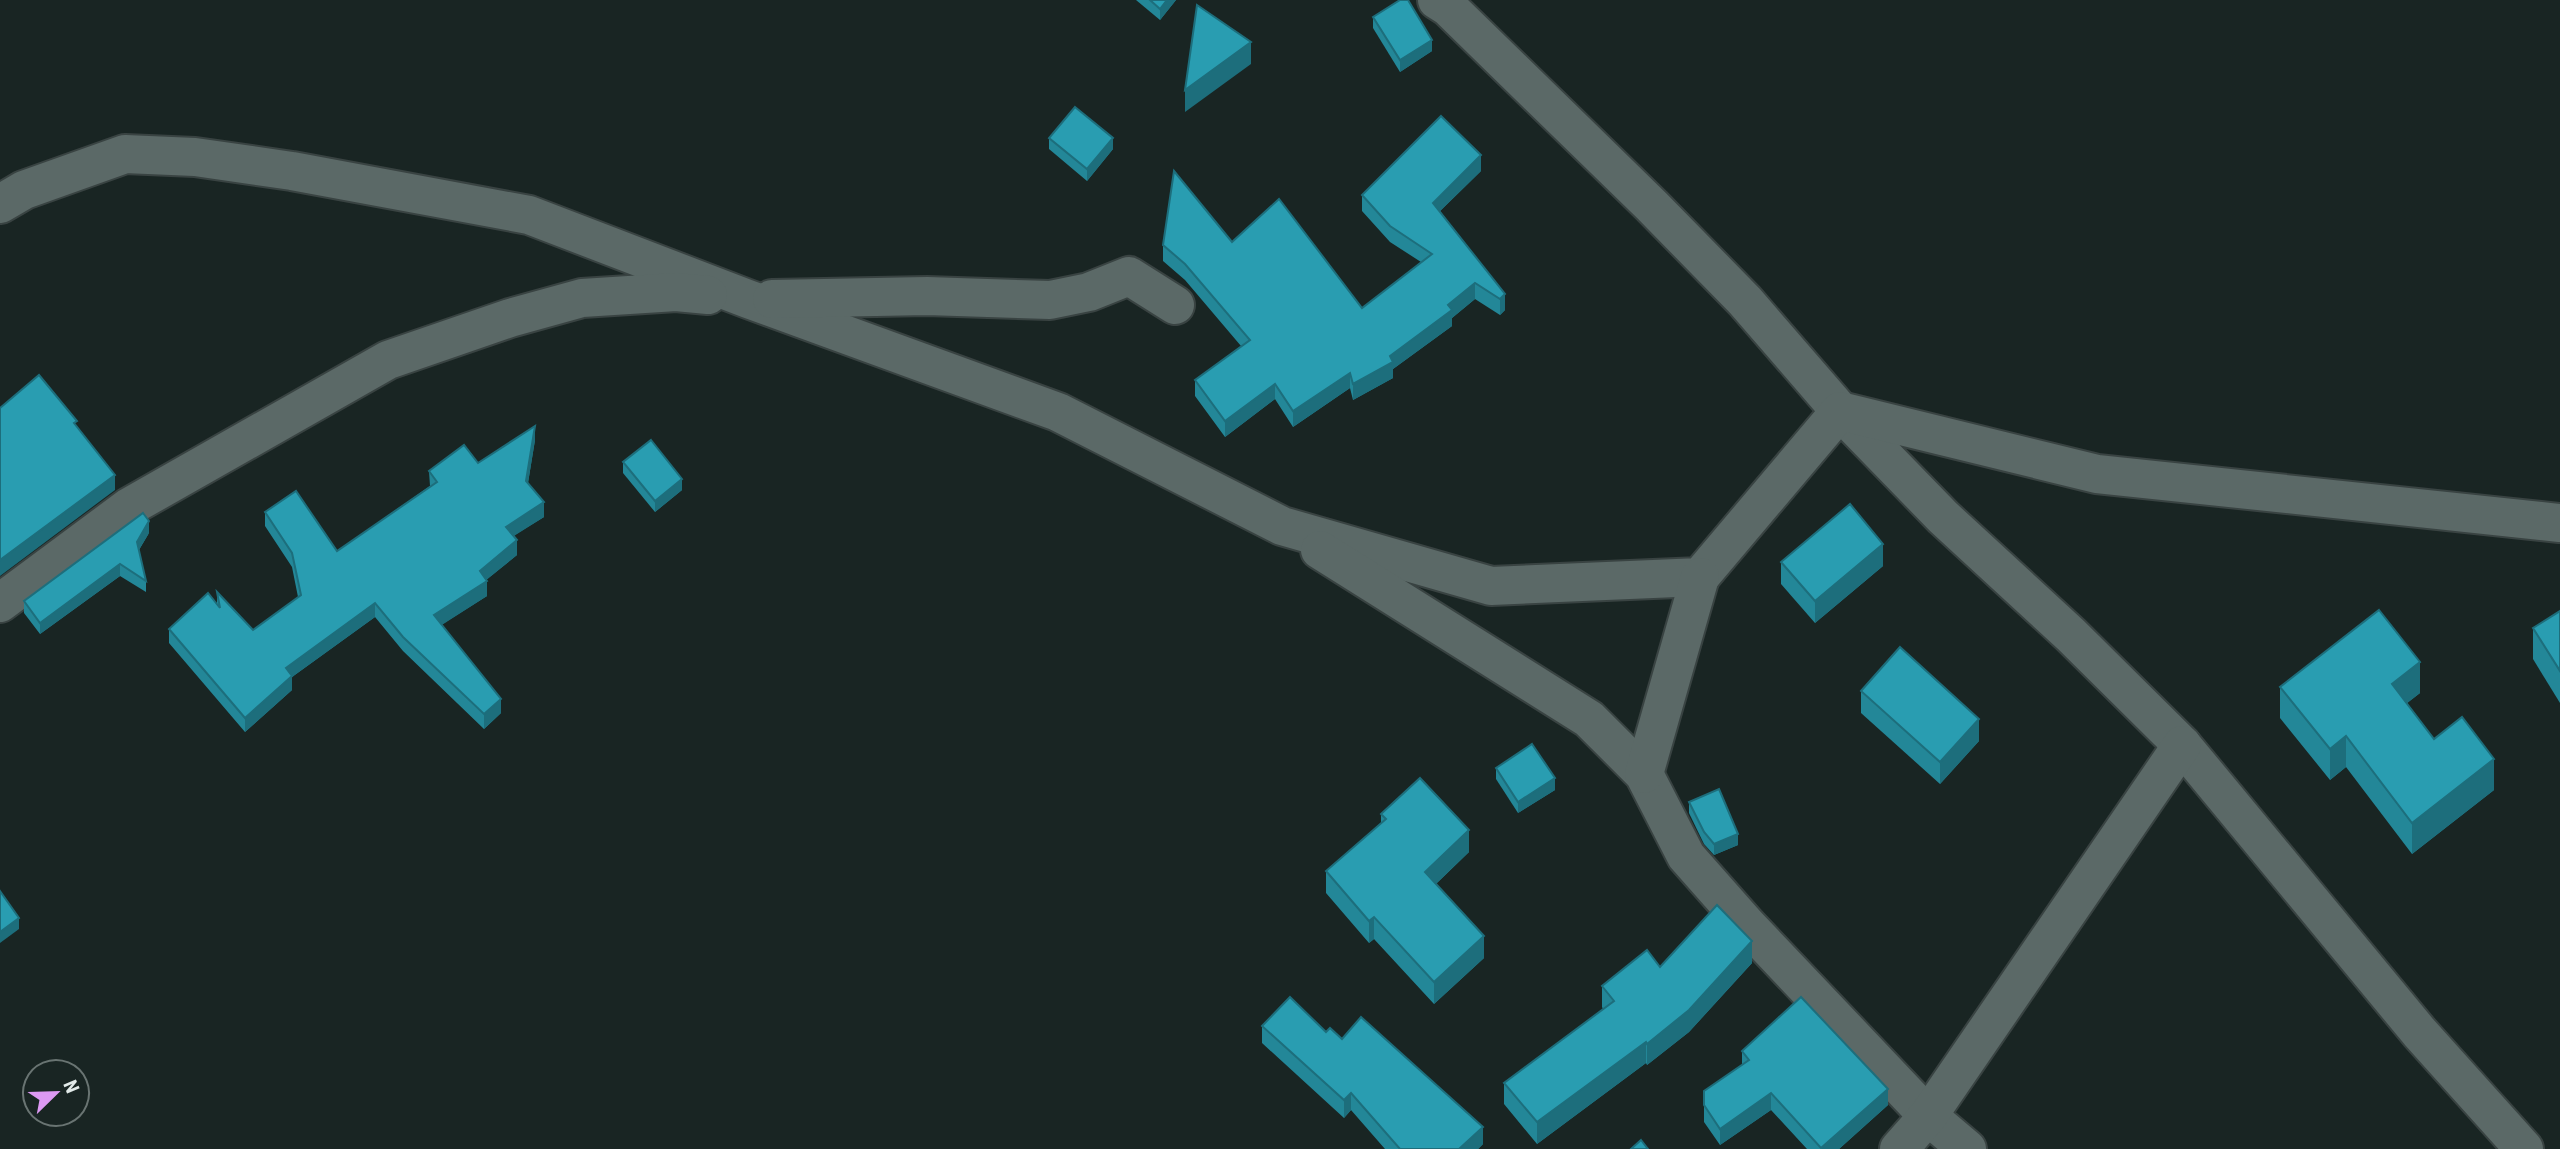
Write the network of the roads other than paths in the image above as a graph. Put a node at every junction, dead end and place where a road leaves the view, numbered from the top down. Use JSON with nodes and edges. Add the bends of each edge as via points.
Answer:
{"nodes":[{"id":1,"x":1437,"y":0,"type":"edge"},
{"id":2,"x":0,"y":204,"type":"edge"},
{"id":3,"x":748,"y":299,"type":"junction"},
{"id":4,"x":1175,"y":305,"type":"dead end"},
{"id":5,"x":1840,"y":411,"type":"junction"},
{"id":6,"x":2560,"y":523,"type":"edge"},
{"id":7,"x":1282,"y":526,"type":"junction"},
{"id":8,"x":1700,"y":577,"type":"junction"},
{"id":9,"x":0,"y":603,"type":"edge"},
{"id":10,"x":2182,"y":745,"type":"junction"},
{"id":11,"x":1644,"y":774,"type":"junction"},
{"id":12,"x":1928,"y":1116,"type":"junction"},
{"id":13,"x":1899,"y":1149,"type":"edge"},
{"id":14,"x":1967,"y":1149,"type":"edge"},
{"id":15,"x":2524,"y":1149,"type":"edge"}],
"edges":[{"from":1,"to":5,"type":"street","via":[[1652,206],[1745,301]]},
{"from":2,"to":3,"type":"street","via":[[24,190],[125,154],[195,157],[529,215]]},
{"from":3,"to":4,"type":"street","via":[[927,296],[1051,300],[1089,292],[1129,276]]},
{"from":3,"to":7,"type":"street","via":[[1058,412]]},
{"from":3,"to":9,"type":"street","via":[[676,292],[582,298],[388,360],[129,507]]},
{"from":5,"to":6,"type":"street","via":[[2097,474]]},
{"from":5,"to":8,"type":"street"},
{"from":5,"to":10,"type":"street","via":[[1942,517]]},
{"from":7,"to":8,"type":"street","via":[[1491,586]]},
{"from":7,"to":11,"type":"street","via":[[1589,719]]},
{"from":8,"to":11,"type":"street"},
{"from":10,"to":12,"type":"street"},
{"from":10,"to":15,"type":"street","via":[[2419,1032]]},
{"from":11,"to":12,"type":"street","via":[[1686,856]]},
{"from":12,"to":13,"type":"street"},
{"from":12,"to":14,"type":"street"}]}
